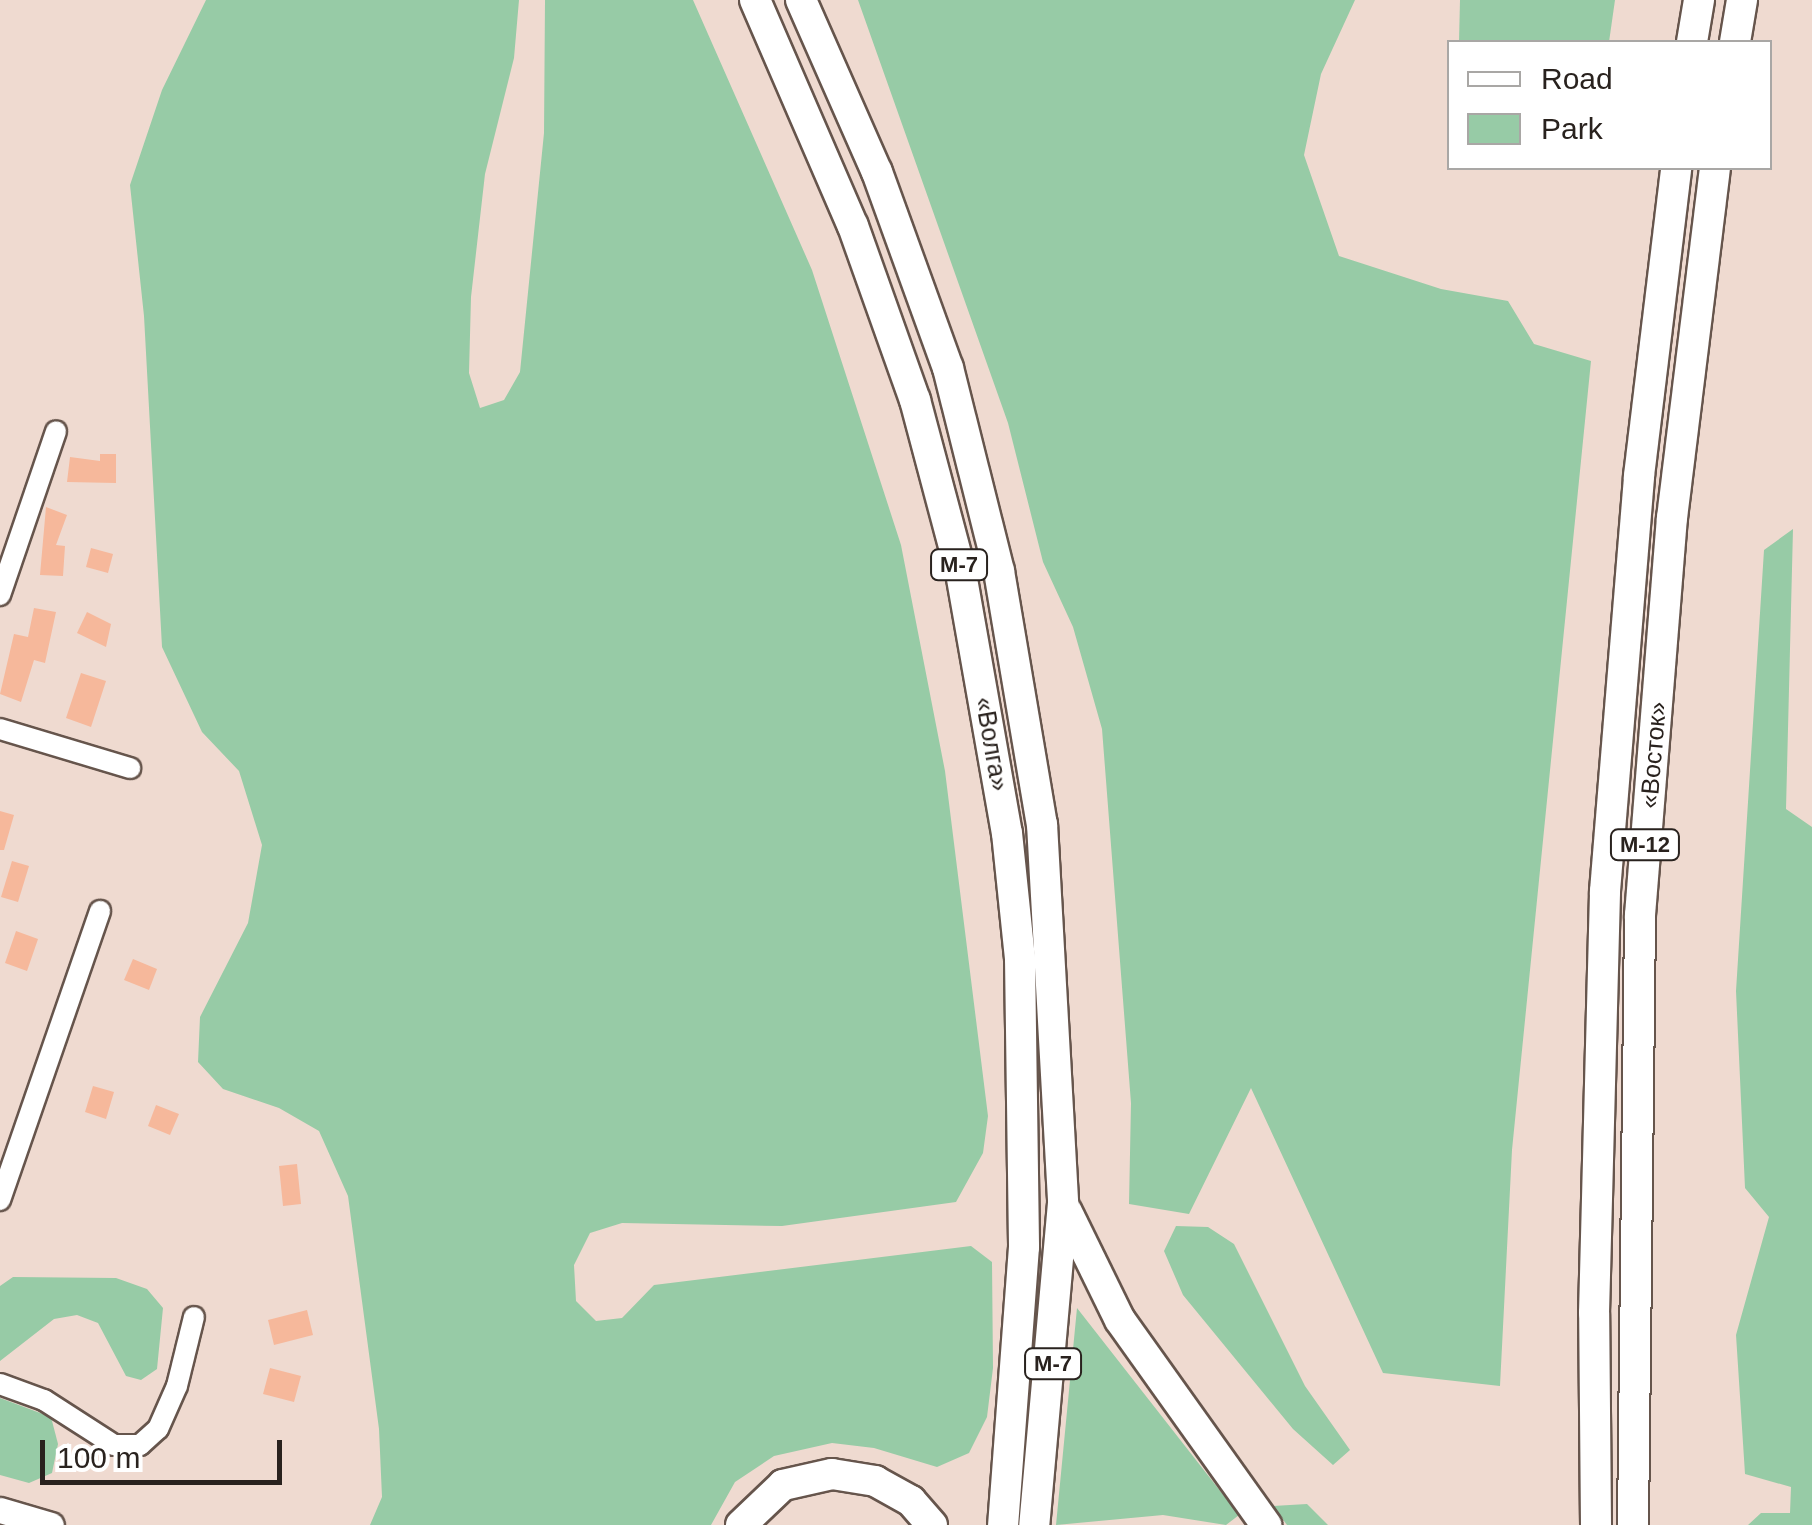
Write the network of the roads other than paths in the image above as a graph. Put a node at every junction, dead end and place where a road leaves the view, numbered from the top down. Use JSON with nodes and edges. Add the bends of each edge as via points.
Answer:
{"nodes":[{"id":1,"x":755,"y":0,"type":"edge"},
{"id":2,"x":801,"y":0,"type":"edge"},
{"id":3,"x":1698,"y":0,"type":"edge"},
{"id":4,"x":1742,"y":0,"type":"edge"},
{"id":5,"x":1692,"y":40,"type":"edge"},
{"id":6,"x":1735,"y":40,"type":"edge"},
{"id":7,"x":1676,"y":170,"type":"edge"},
{"id":8,"x":1715,"y":170,"type":"edge"},
{"id":9,"x":56,"y":431,"type":"dead end"},
{"id":10,"x":0,"y":595,"type":"edge"},
{"id":11,"x":0,"y":729,"type":"edge"},
{"id":12,"x":130,"y":768,"type":"dead end"},
{"id":13,"x":100,"y":911,"type":"dead end"},
{"id":14,"x":0,"y":1200,"type":"edge"},
{"id":15,"x":1063,"y":1203,"type":"junction"},
{"id":16,"x":194,"y":1317,"type":"dead end"},
{"id":17,"x":0,"y":1384,"type":"edge"},
{"id":18,"x":0,"y":1510,"type":"edge"},
{"id":19,"x":51,"y":1525,"type":"edge"},
{"id":20,"x":741,"y":1525,"type":"edge"},
{"id":21,"x":932,"y":1525,"type":"edge"},
{"id":22,"x":1002,"y":1525,"type":"edge"},
{"id":23,"x":1034,"y":1525,"type":"edge"},
{"id":24,"x":1266,"y":1525,"type":"edge"},
{"id":25,"x":1596,"y":1525,"type":"edge"},
{"id":26,"x":1633,"y":1525,"type":"edge"}],
"edges":[{"from":1,"to":22,"type":"highway","name":"«Волга»","number":"М-7","via":[[853,226],[915,400],[961,573],[1007,834],[1020,958],[1024,1248]]},
{"from":2,"to":15,"type":"highway","name":"«Волга»","number":"М-7","via":[[877,172],[930,315],[999,570],[1042,824]]},
{"from":3,"to":5,"type":"highway"},
{"from":4,"to":6,"type":"highway"},
{"from":7,"to":25,"type":"highway","name":"«Восток»","number":"М-12","via":[[1639,476],[1605,892],[1594,1313]]},
{"from":8,"to":26,"type":"highway","name":"«Восток»","number":"М-12","via":[[1672,518],[1640,915]]},
{"from":9,"to":10,"type":"street"},
{"from":11,"to":12,"type":"street"},
{"from":13,"to":14,"type":"street"},
{"from":15,"to":23,"type":"highway","name":"«Волга»","number":"М-7"},
{"from":15,"to":24,"type":"highway","via":[[1120,1320]]},
{"from":16,"to":17,"type":"street","via":[[177,1386],[158,1429],[140,1444],[114,1445],[44,1400]]},
{"from":18,"to":19,"type":"main road"},
{"from":20,"to":21,"type":"highway","via":[[783,1485],[832,1474],[875,1482],[911,1501]]}]}
